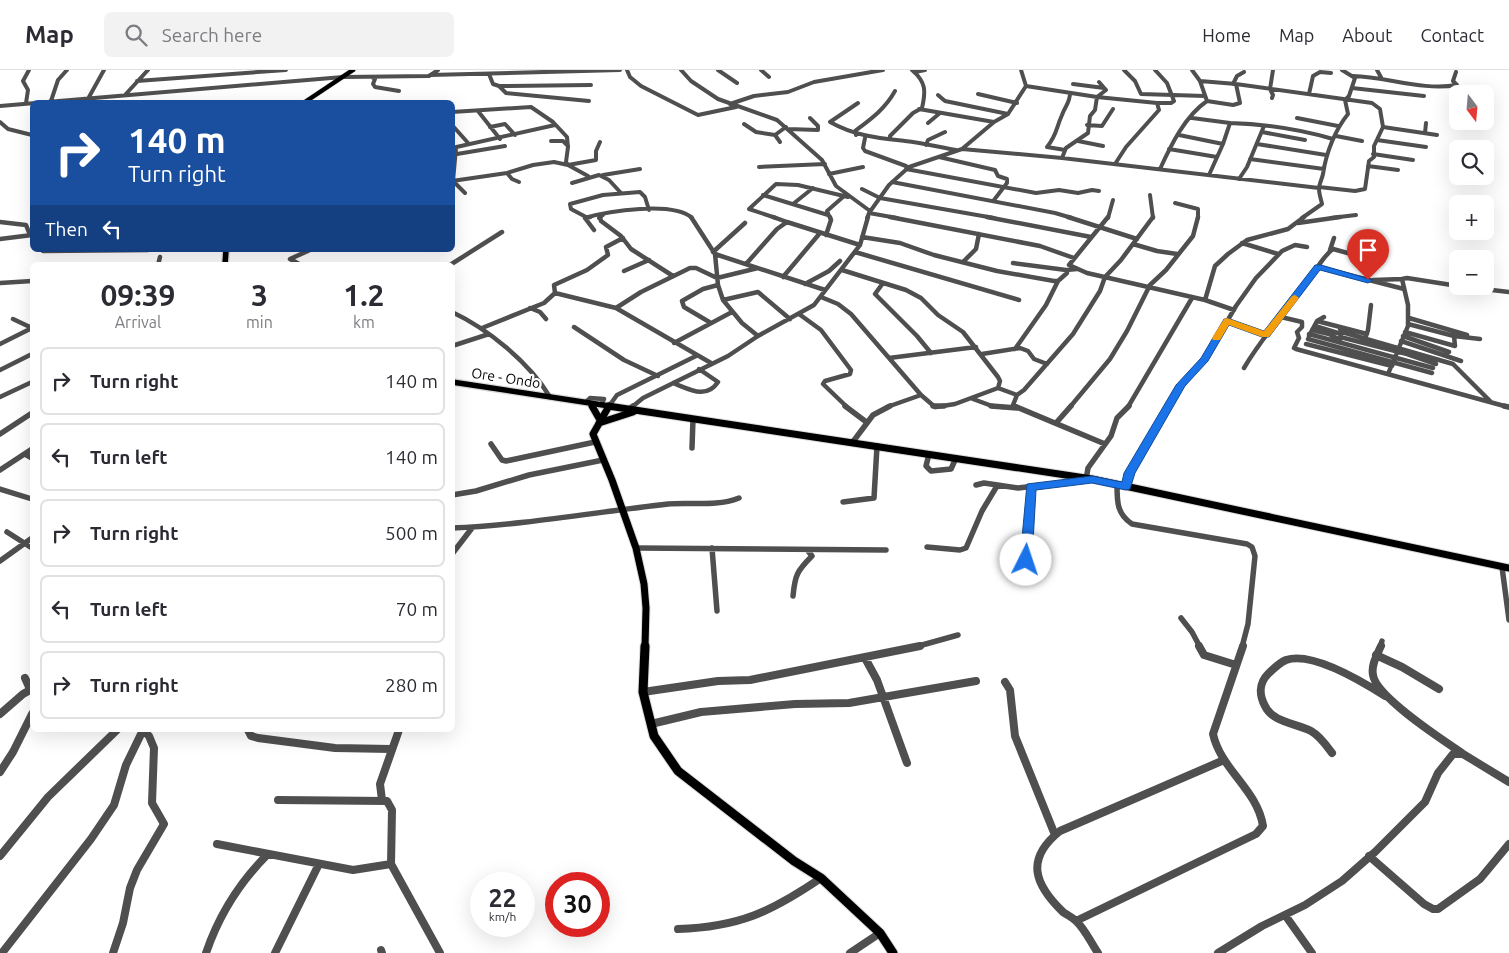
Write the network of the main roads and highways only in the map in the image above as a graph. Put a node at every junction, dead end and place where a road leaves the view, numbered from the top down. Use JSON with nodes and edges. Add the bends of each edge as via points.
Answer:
{"nodes":[{"id":1,"x":353,"y":70,"type":"edge"},
{"id":2,"x":307,"y":100,"type":"edge"},
{"id":3,"x":455,"y":382,"type":"edge"},
{"id":4,"x":589,"y":404,"type":"junction"},
{"id":5,"x":606,"y":406,"type":"junction"},
{"id":6,"x":631,"y":410,"type":"junction"},
{"id":7,"x":600,"y":421,"type":"junction"},
{"id":8,"x":1506,"y":567,"type":"edge"},
{"id":9,"x":893,"y":953,"type":"edge"}],
"edges":[{"from":1,"to":2,"type":"main road"},
{"from":3,"to":4,"type":"main road","name":"Ore - Ondo"},
{"from":4,"to":5,"type":"main road","name":"Ore - Ondo"},
{"from":4,"to":7,"type":"main road"},
{"from":5,"to":6,"type":"main road","name":"Ore - Ondo"},
{"from":5,"to":7,"type":"main road"},
{"from":6,"to":7,"type":"main road"},
{"from":6,"to":8,"type":"main road","name":"Ore - Ondo","via":[[1126,486]]},
{"from":7,"to":9,"type":"main road","via":[[593,434],[595,442],[636,548],[644,584],[643,692],[654,736],[685,777],[821,878],[880,933]]}]}
